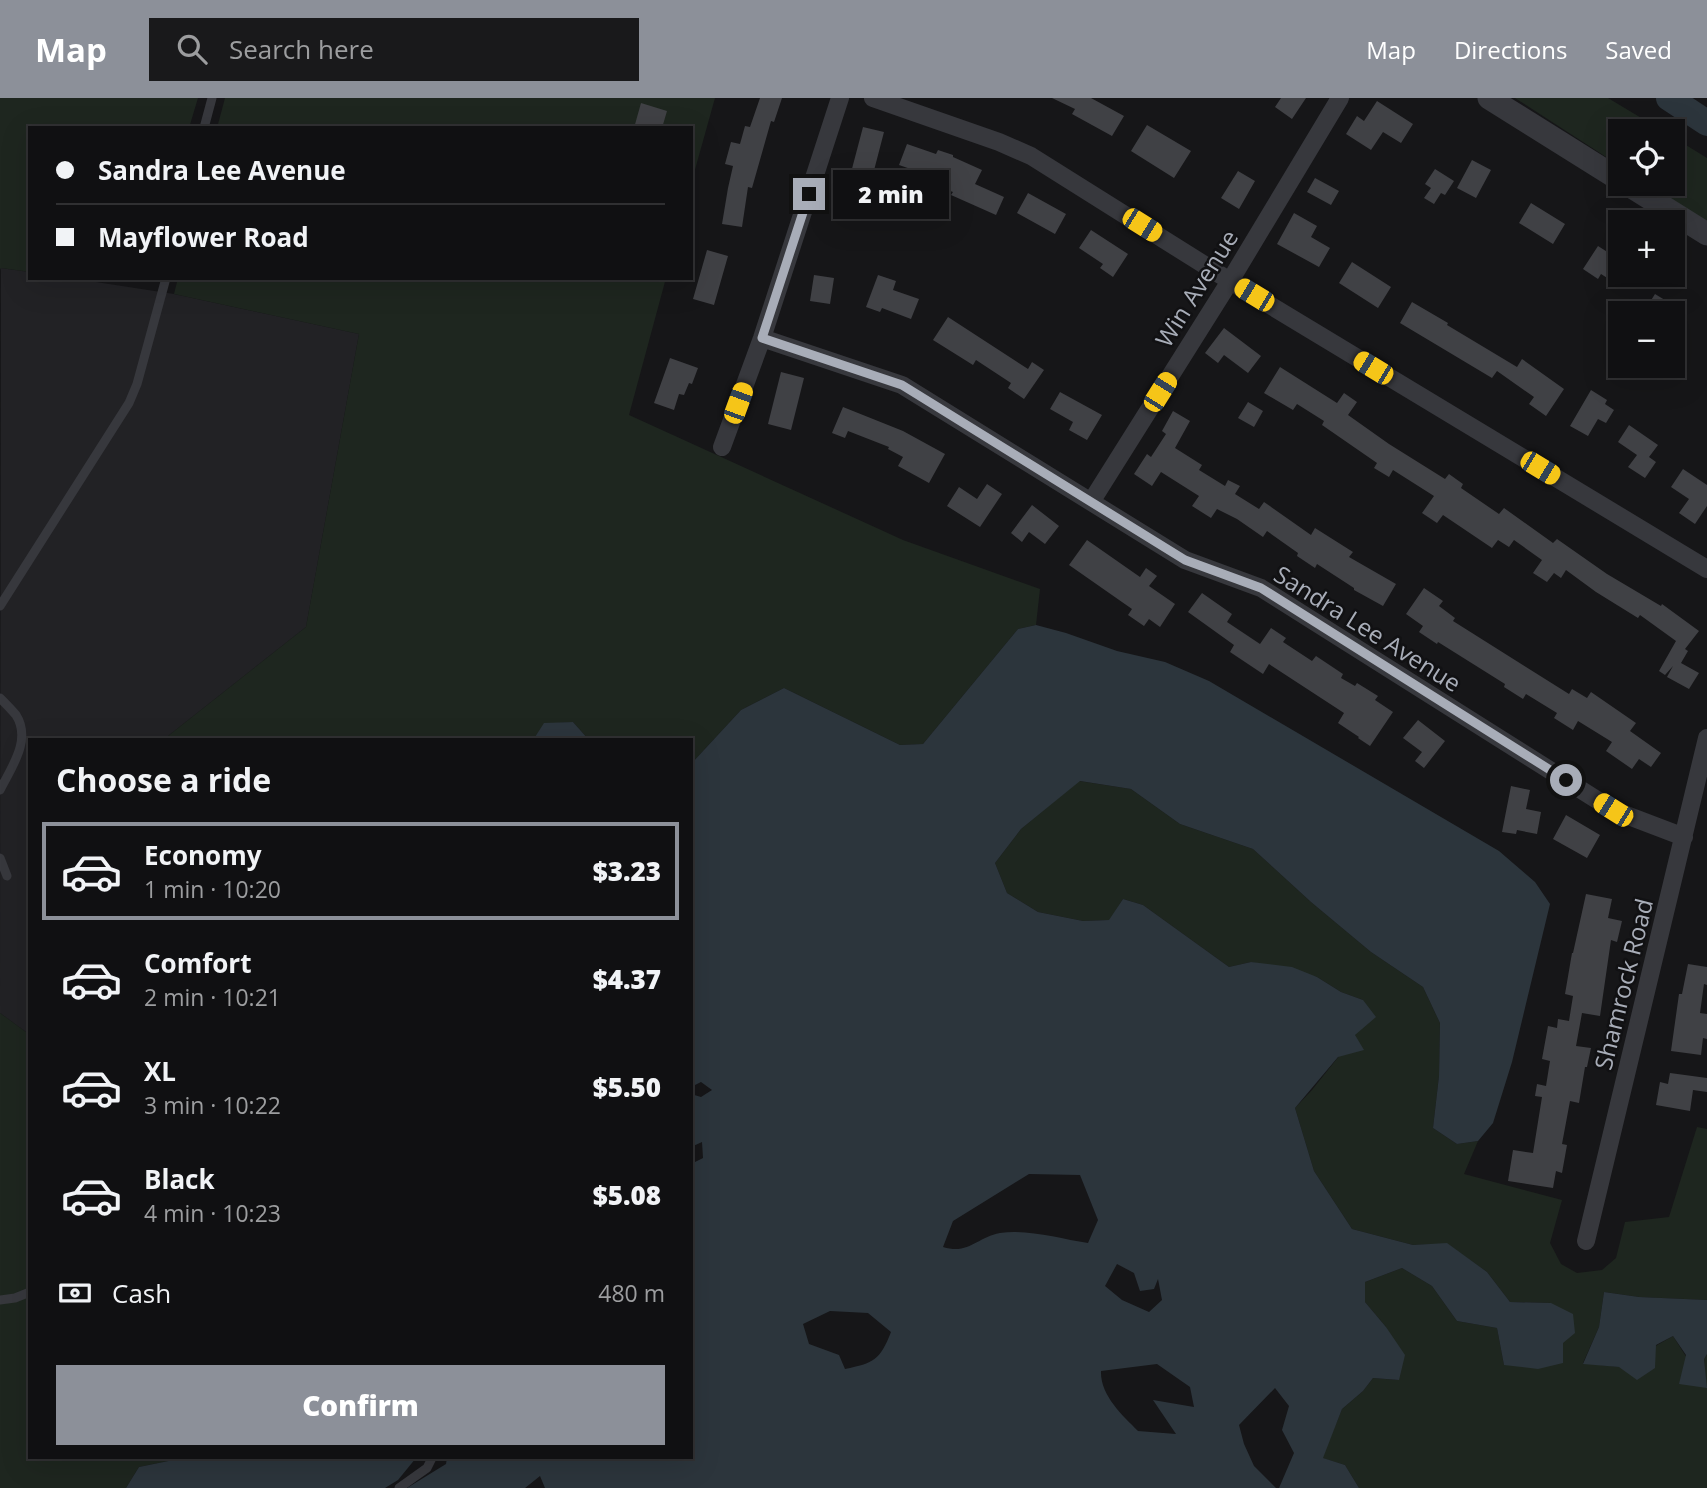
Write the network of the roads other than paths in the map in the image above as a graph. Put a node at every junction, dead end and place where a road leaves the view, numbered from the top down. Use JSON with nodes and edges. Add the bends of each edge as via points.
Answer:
{"nodes":[{"id":1,"x":212,"y":98,"type":"edge"},
{"id":2,"x":840,"y":98,"type":"edge"},
{"id":3,"x":873,"y":98,"type":"edge"},
{"id":4,"x":1340,"y":98,"type":"edge"},
{"id":5,"x":1489,"y":98,"type":"edge"},
{"id":6,"x":205,"y":126,"type":"edge"},
{"id":7,"x":1608,"y":172,"type":"edge"},
{"id":8,"x":1646,"y":196,"type":"edge"},
{"id":9,"x":1707,"y":234,"type":"edge"},
{"id":10,"x":165,"y":280,"type":"edge"},
{"id":11,"x":1230,"y":281,"type":"junction"},
{"id":12,"x":762,"y":338,"type":"junction"},
{"id":13,"x":722,"y":447,"type":"dead end"},
{"id":14,"x":1091,"y":502,"type":"junction"},
{"id":15,"x":1707,"y":569,"type":"edge"},
{"id":16,"x":0,"y":606,"type":"edge"},
{"id":17,"x":0,"y":698,"type":"edge"},
{"id":18,"x":1707,"y":738,"type":"edge"},
{"id":19,"x":0,"y":790,"type":"edge"},
{"id":20,"x":1684,"y":837,"type":"junction"},
{"id":21,"x":0,"y":858,"type":"edge"},
{"id":22,"x":7,"y":876,"type":"dead end"},
{"id":23,"x":1586,"y":1241,"type":"dead end"},
{"id":24,"x":28,"y":1293,"type":"edge"},
{"id":25,"x":0,"y":1300,"type":"edge"},
{"id":26,"x":432,"y":1459,"type":"edge"},
{"id":27,"x":399,"y":1488,"type":"edge"}],
"edges":[{"from":1,"to":6,"type":"lane"},
{"from":2,"to":12,"type":"street"},
{"from":3,"to":11,"type":"street","via":[[1031,156]]},
{"from":4,"to":11,"type":"street","name":"Win Avenue"},
{"from":5,"to":7,"type":"street"},
{"from":8,"to":9,"type":"street"},
{"from":10,"to":16,"type":"lane","via":[[129,403]]},
{"from":11,"to":14,"type":"street","name":"Win Avenue"},
{"from":11,"to":15,"type":"street"},
{"from":12,"to":13,"type":"street"},
{"from":12,"to":14,"type":"street","name":"Sandra Lee Avenue","via":[[902,385]]},
{"from":14,"to":20,"type":"street","name":"Sandra Lee Avenue","via":[[1185,560],[1261,588],[1613,810]]},
{"from":17,"to":19,"type":"lane","via":[[15,715],[22,736],[19,754]]},
{"from":18,"to":20,"type":"street","name":"Shamrock Road"},
{"from":20,"to":23,"type":"street","name":"Shamrock Road"},
{"from":21,"to":22,"type":"lane"},
{"from":24,"to":25,"type":"lane"},
{"from":26,"to":27,"type":"lane","via":[[427,1468]]}]}
